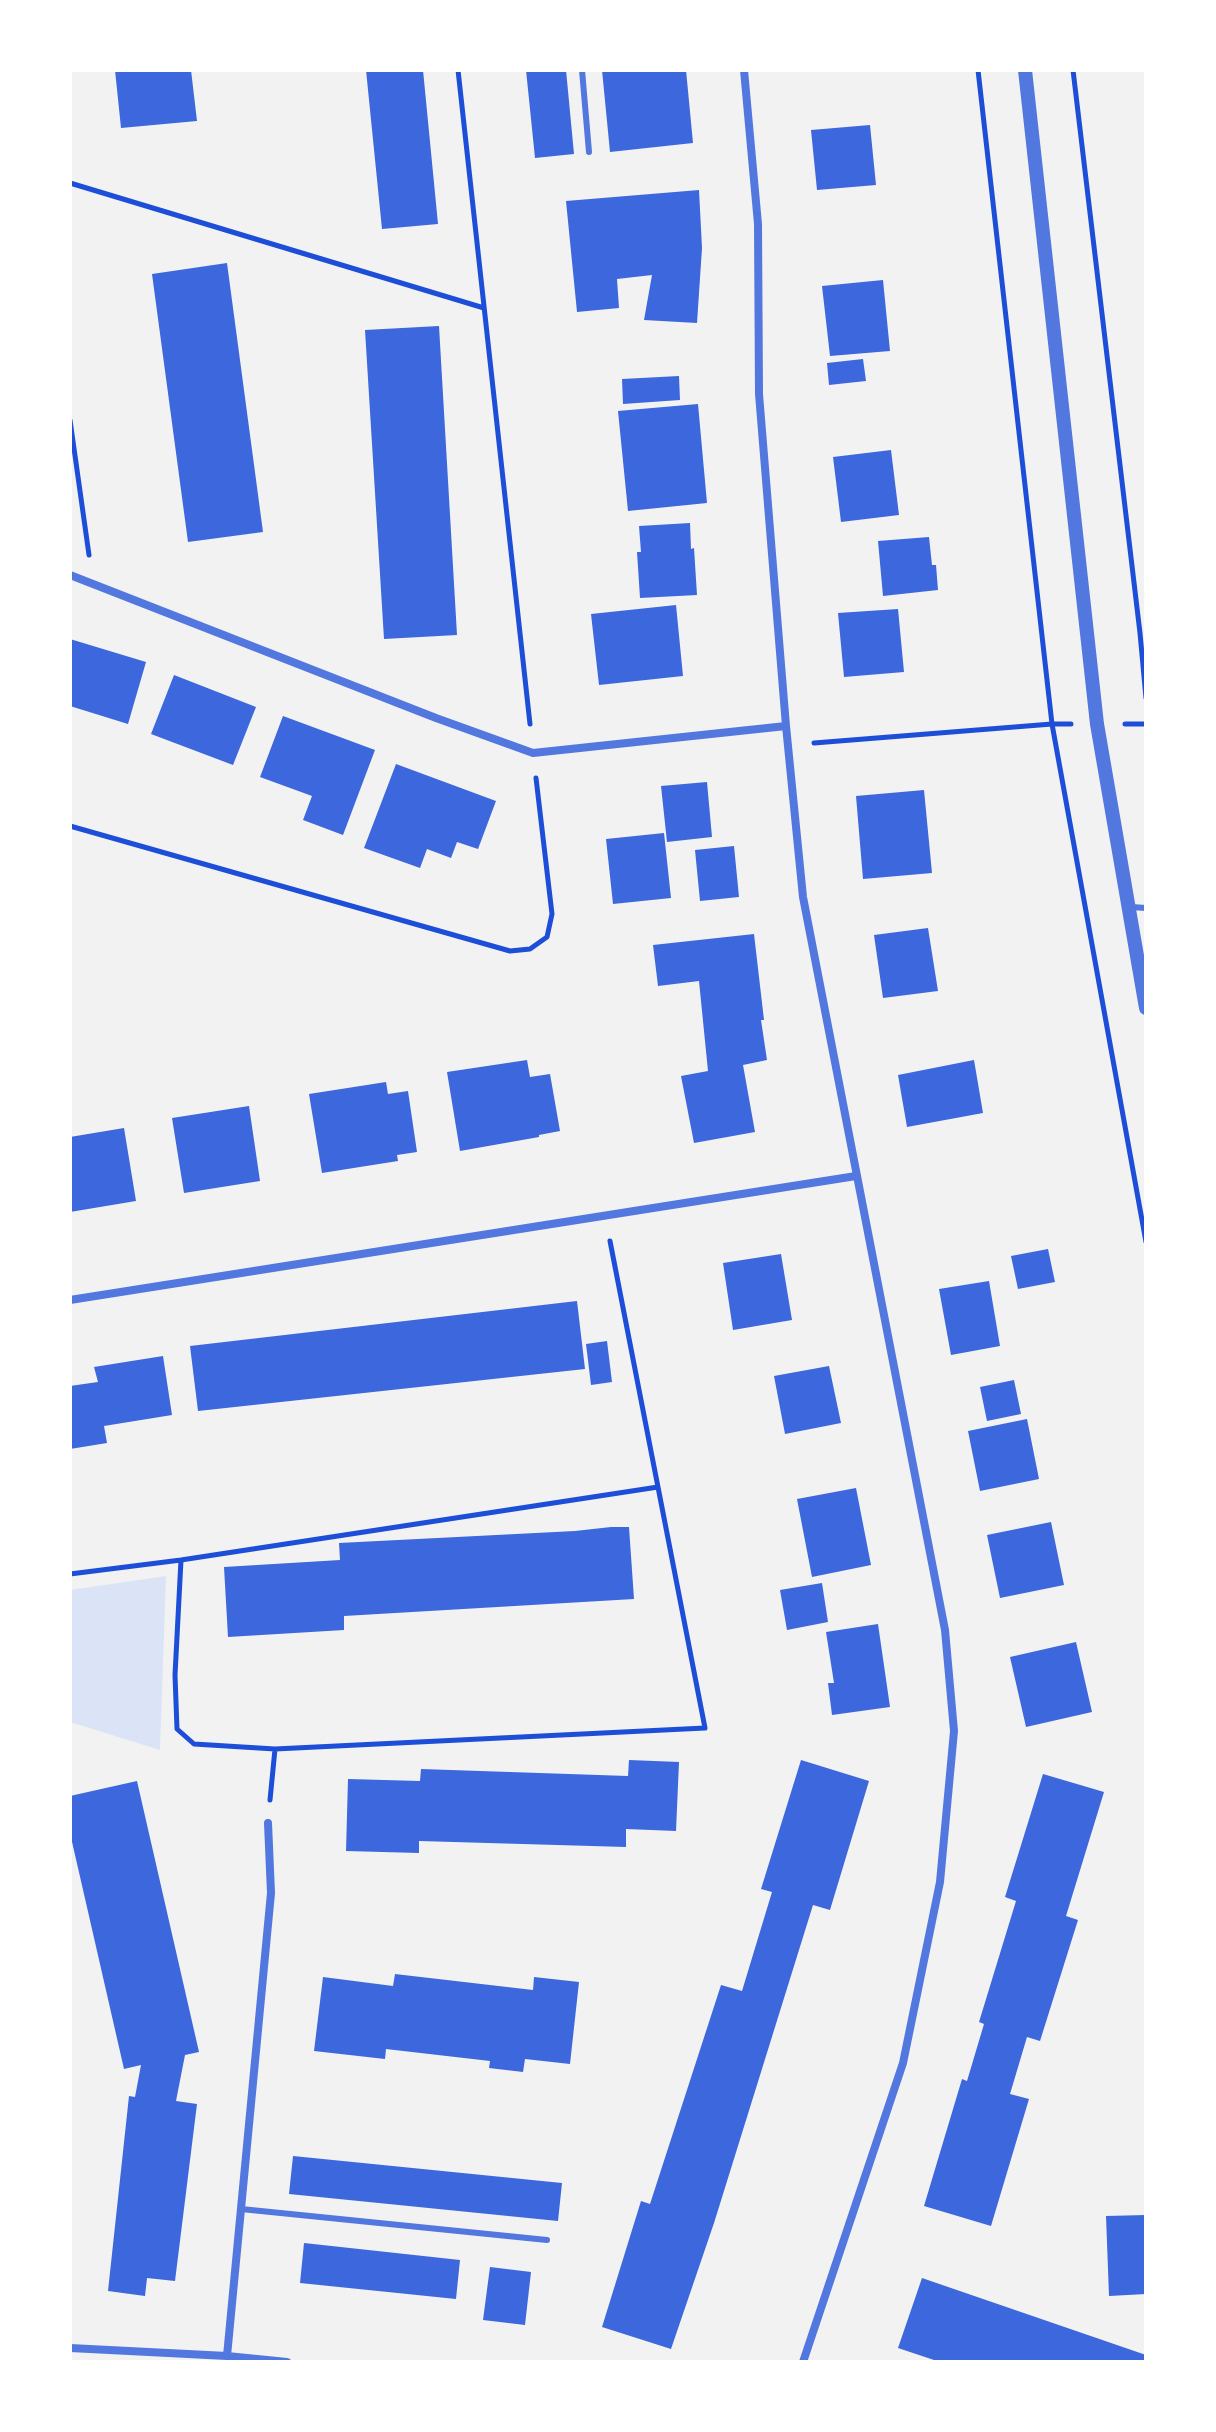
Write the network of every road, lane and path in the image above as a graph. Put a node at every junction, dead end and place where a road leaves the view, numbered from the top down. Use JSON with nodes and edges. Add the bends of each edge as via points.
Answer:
{"nodes":[{"id":1,"x":458,"y":70,"type":"edge"},
{"id":2,"x":582,"y":70,"type":"edge"},
{"id":3,"x":744,"y":70,"type":"edge"},
{"id":4,"x":978,"y":70,"type":"edge"},
{"id":5,"x":1025,"y":70,"type":"edge"},
{"id":6,"x":1073,"y":70,"type":"edge"},
{"id":7,"x":589,"y":152,"type":"dead end"},
{"id":8,"x":70,"y":183,"type":"edge"},
{"id":9,"x":484,"y":308,"type":"junction"},
{"id":10,"x":70,"y":420,"type":"edge"},
{"id":11,"x":70,"y":575,"type":"edge"},
{"id":12,"x":93,"y":584,"type":"junction"},
{"id":13,"x":1143,"y":632,"type":"edge"},
{"id":14,"x":1146,"y":698,"type":"edge"},
{"id":15,"x":1052,"y":724,"type":"junction"},
{"id":16,"x":1097,"y":724,"type":"junction"},
{"id":17,"x":786,"y":726,"type":"junction"},
{"id":18,"x":533,"y":753,"type":"junction"},
{"id":19,"x":70,"y":826,"type":"edge"},
{"id":20,"x":1128,"y":907,"type":"junction"},
{"id":21,"x":1146,"y":908,"type":"edge"},
{"id":22,"x":1146,"y":1008,"type":"edge"},
{"id":23,"x":856,"y":1176,"type":"junction"},
{"id":24,"x":606,"y":1217,"type":"junction"},
{"id":25,"x":1146,"y":1242,"type":"edge"},
{"id":26,"x":70,"y":1300,"type":"edge"},
{"id":27,"x":658,"y":1487,"type":"junction"},
{"id":28,"x":181,"y":1560,"type":"junction"},
{"id":29,"x":70,"y":1574,"type":"edge"},
{"id":30,"x":275,"y":1749,"type":"junction"},
{"id":31,"x":268,"y":1823,"type":"joint"},
{"id":32,"x":241,"y":2209,"type":"junction"},
{"id":33,"x":547,"y":2240,"type":"dead end"},
{"id":34,"x":70,"y":2348,"type":"edge"},
{"id":35,"x":227,"y":2356,"type":"junction"},
{"id":36,"x":287,"y":2362,"type":"edge"},
{"id":37,"x":803,"y":2362,"type":"edge"}],
"edges":[{"from":1,"to":9,"type":"path"},
{"from":2,"to":7,"type":"lane"},
{"from":3,"to":17,"type":"street","via":[[758,224],[759,394]]},
{"from":4,"to":15,"type":"path"},
{"from":5,"to":16,"type":"street"},
{"from":6,"to":13,"type":"path"},
{"from":8,"to":9,"type":"path"},
{"from":9,"to":18,"type":"path"},
{"from":10,"to":12,"type":"path"},
{"from":11,"to":12,"type":"street"},
{"from":12,"to":18,"type":"street"},
{"from":13,"to":14,"type":"path"},
{"from":15,"to":16,"type":"path"},
{"from":15,"to":17,"type":"path","via":[[813,743]]},
{"from":15,"to":25,"type":"path"},
{"from":16,"to":20,"type":"street"},
{"from":17,"to":18,"type":"street"},
{"from":17,"to":23,"type":"street","via":[[803,897]]},
{"from":18,"to":19,"type":"path","via":[[552,914],[547,937],[530,949],[510,951]]},
{"from":20,"to":21,"type":"lane"},
{"from":20,"to":22,"type":"street"},
{"from":23,"to":24,"type":"street"},
{"from":23,"to":37,"type":"street","via":[[945,1630],[954,1731],[940,1882],[903,2063]]},
{"from":24,"to":26,"type":"street"},
{"from":24,"to":27,"type":"path"},
{"from":27,"to":28,"type":"path"},
{"from":27,"to":30,"type":"path","via":[[705,1728]]},
{"from":28,"to":29,"type":"path"},
{"from":28,"to":30,"type":"path","via":[[177,1729],[194,1744]]},
{"from":30,"to":31,"type":"path"},
{"from":31,"to":32,"type":"street","via":[[271,1893]]},
{"from":32,"to":33,"type":"lane"},
{"from":32,"to":35,"type":"street"},
{"from":34,"to":35,"type":"street"},
{"from":35,"to":36,"type":"street"}]}
